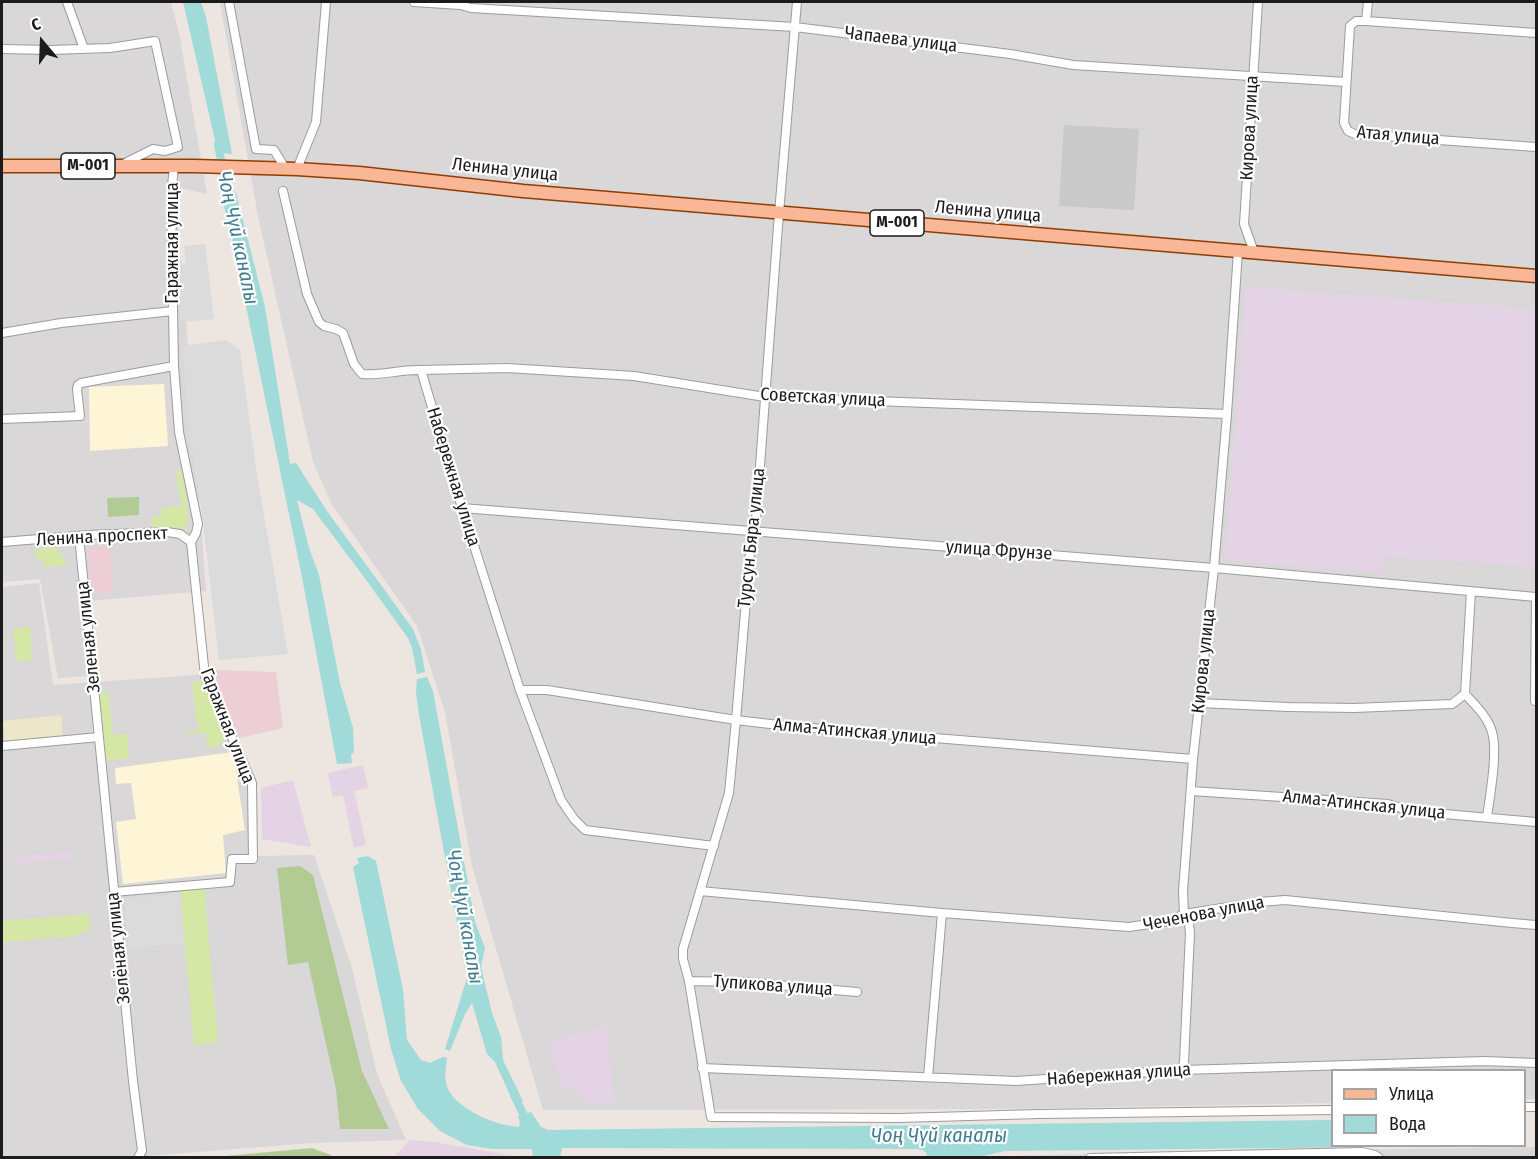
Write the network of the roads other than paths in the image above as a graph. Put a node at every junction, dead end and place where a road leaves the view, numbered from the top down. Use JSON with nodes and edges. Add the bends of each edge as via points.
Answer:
{"nodes":[{"id":1,"x":67,"y":2,"type":"edge"},
{"id":2,"x":229,"y":2,"type":"edge"},
{"id":3,"x":326,"y":2,"type":"edge"},
{"id":4,"x":414,"y":2,"type":"edge"},
{"id":5,"x":797,"y":2,"type":"edge"},
{"id":6,"x":1258,"y":2,"type":"edge"},
{"id":7,"x":1368,"y":2,"type":"edge"},
{"id":8,"x":460,"y":3,"type":"edge"},
{"id":9,"x":1366,"y":21,"type":"junction"},
{"id":10,"x":795,"y":27,"type":"junction"},
{"id":11,"x":1536,"y":33,"type":"edge"},
{"id":12,"x":2,"y":49,"type":"edge"},
{"id":13,"x":84,"y":49,"type":"junction"},
{"id":14,"x":1253,"y":77,"type":"junction"},
{"id":15,"x":1346,"y":82,"type":"junction"},
{"id":16,"x":1536,"y":147,"type":"edge"},
{"id":17,"x":2,"y":166,"type":"edge"},
{"id":18,"x":118,"y":166,"type":"junction"},
{"id":19,"x":174,"y":166,"type":"junction"},
{"id":20,"x":291,"y":168,"type":"junction"},
{"id":21,"x":284,"y":191,"type":"dead end"},
{"id":22,"x":779,"y":213,"type":"junction"},
{"id":23,"x":1238,"y":251,"type":"junction"},
{"id":24,"x":1254,"y":252,"type":"junction"},
{"id":25,"x":1536,"y":276,"type":"edge"},
{"id":26,"x":173,"y":311,"type":"junction"},
{"id":27,"x":2,"y":333,"type":"edge"},
{"id":28,"x":174,"y":366,"type":"junction"},
{"id":29,"x":420,"y":370,"type":"junction"},
{"id":30,"x":765,"y":397,"type":"junction"},
{"id":31,"x":1227,"y":414,"type":"junction"},
{"id":32,"x":2,"y":419,"type":"edge"},
{"id":33,"x":462,"y":508,"type":"junction"},
{"id":34,"x":754,"y":532,"type":"junction"},
{"id":35,"x":196,"y":533,"type":"joint"},
{"id":36,"x":79,"y":536,"type":"junction"},
{"id":37,"x":2,"y":542,"type":"edge"},
{"id":38,"x":191,"y":542,"type":"junction"},
{"id":39,"x":1214,"y":568,"type":"junction"},
{"id":40,"x":1471,"y":591,"type":"junction"},
{"id":41,"x":1536,"y":597,"type":"edge"},
{"id":42,"x":520,"y":690,"type":"junction"},
{"id":43,"x":1465,"y":694,"type":"junction"},
{"id":44,"x":1535,"y":701,"type":"dead end"},
{"id":45,"x":1199,"y":703,"type":"junction"},
{"id":46,"x":736,"y":720,"type":"junction"},
{"id":47,"x":99,"y":737,"type":"junction"},
{"id":48,"x":2,"y":746,"type":"edge"},
{"id":49,"x":1193,"y":759,"type":"junction"},
{"id":50,"x":1191,"y":790,"type":"junction"},
{"id":51,"x":1487,"y":817,"type":"junction"},
{"id":52,"x":1536,"y":822,"type":"edge"},
{"id":53,"x":714,"y":846,"type":"junction"},
{"id":54,"x":700,"y":891,"type":"junction"},
{"id":55,"x":114,"y":892,"type":"junction"},
{"id":56,"x":942,"y":913,"type":"junction"},
{"id":57,"x":1184,"y":914,"type":"junction"},
{"id":58,"x":1536,"y":925,"type":"edge"},
{"id":59,"x":688,"y":981,"type":"junction"},
{"id":60,"x":857,"y":992,"type":"dead end"},
{"id":61,"x":1536,"y":1063,"type":"edge"},
{"id":62,"x":702,"y":1068,"type":"junction"},
{"id":63,"x":1182,"y":1070,"type":"junction"},
{"id":64,"x":928,"y":1077,"type":"junction"},
{"id":65,"x":1331,"y":1110,"type":"edge"},
{"id":66,"x":138,"y":1158,"type":"edge"},
{"id":67,"x":1090,"y":1158,"type":"edge"},
{"id":68,"x":1379,"y":1158,"type":"edge"}],
"edges":[{"from":1,"to":13,"type":"street"},
{"from":2,"to":20,"type":"street","via":[[256,149],[274,150]]},
{"from":3,"to":20,"type":"street","via":[[316,123]]},
{"from":4,"to":8,"type":"street","name":"Чапаева улица"},
{"from":5,"to":10,"type":"street","name":"Турсун Бяра улица"},
{"from":6,"to":14,"type":"street","name":"Кирова улица"},
{"from":7,"to":9,"type":"street"},
{"from":8,"to":10,"type":"street","name":"Чапаева улица","via":[[471,8]]},
{"from":9,"to":11,"type":"street"},
{"from":9,"to":15,"type":"street","name":"Атая улица","via":[[1350,26]]},
{"from":10,"to":14,"type":"street","name":"Чапаева улица","via":[[1073,65]]},
{"from":10,"to":22,"type":"street","name":"Турсун Бяра улица"},
{"from":12,"to":13,"type":"street"},
{"from":13,"to":18,"type":"street","via":[[155,41],[178,147],[153,149]]},
{"from":14,"to":15,"type":"street","name":"Чапаева улица"},
{"from":14,"to":24,"type":"street","name":"Кирова улица","via":[[1244,224]]},
{"from":15,"to":16,"type":"street","name":"Атая улица","via":[[1344,123],[1355,134]]},
{"from":17,"to":18,"type":"main road","number":"М-001"},
{"from":18,"to":19,"type":"main road","number":"М-001"},
{"from":19,"to":20,"type":"main road","name":"Ленина улица","number":"М-001"},
{"from":19,"to":26,"type":"street","name":"Гаражная улица"},
{"from":20,"to":22,"type":"main road","name":"Ленина улица","number":"М-001"},
{"from":21,"to":29,"type":"street","via":[[307,294],[319,322],[343,333],[354,364],[362,374]]},
{"from":22,"to":23,"type":"main road","name":"Ленина улица","number":"М-001"},
{"from":22,"to":30,"type":"street","name":"Турсун Бяра улица"},
{"from":23,"to":24,"type":"main road","name":"Ленина улица","number":"М-001"},
{"from":23,"to":31,"type":"street","name":"Кирова улица"},
{"from":24,"to":25,"type":"main road","name":"Ленина улица","number":"М-001"},
{"from":26,"to":27,"type":"street"},
{"from":26,"to":28,"type":"street","name":"Гаражная улица"},
{"from":28,"to":32,"type":"street","via":[[81,382],[77,389],[80,416]]},
{"from":28,"to":35,"type":"street","name":"Гаражная улица","via":[[179,432],[198,525]]},
{"from":29,"to":30,"type":"street","name":"Советская улица","via":[[507,368],[634,376]]},
{"from":29,"to":33,"type":"street","name":"Набережная улица"},
{"from":30,"to":31,"type":"street","name":"Советская улица"},
{"from":30,"to":34,"type":"street","name":"Турсун Бяра улица"},
{"from":31,"to":39,"type":"street","name":"Кирова улица"},
{"from":33,"to":34,"type":"street","name":"улица Фрунзе"},
{"from":33,"to":42,"type":"street","name":"Набережная улица"},
{"from":34,"to":39,"type":"street","name":"улица Фрунзе"},
{"from":34,"to":46,"type":"street","name":"Турсун Бяра улица"},
{"from":35,"to":38,"type":"street","name":"Ленина проспект"},
{"from":36,"to":37,"type":"street","name":"Ленина проспект"},
{"from":36,"to":38,"type":"street","name":"Ленина проспект","via":[[167,531]]},
{"from":36,"to":47,"type":"street","name":"Зеленая улица"},
{"from":38,"to":55,"type":"street","name":"Гаражная улица","via":[[205,676],[252,783],[253,859],[232,859],[230,882]]},
{"from":39,"to":40,"type":"street","name":"улица Фрунзе"},
{"from":39,"to":45,"type":"street","name":"Кирова улица"},
{"from":40,"to":41,"type":"street","name":"улица Фрунзе"},
{"from":40,"to":43,"type":"street"},
{"from":41,"to":44,"type":"street"},
{"from":42,"to":46,"type":"street","name":"Алма-Атинская улица","via":[[548,690]]},
{"from":42,"to":53,"type":"street","name":"Набережная улица","via":[[561,800],[585,830]]},
{"from":43,"to":45,"type":"street","via":[[1452,704],[1377,707]]},
{"from":43,"to":51,"type":"street","via":[[1492,732],[1495,749]]},
{"from":45,"to":49,"type":"street","name":"Кирова улица"},
{"from":46,"to":49,"type":"street","name":"Алма-Атинская улица"},
{"from":46,"to":53,"type":"street","name":"Турсун Бяра улица","via":[[729,793]]},
{"from":47,"to":48,"type":"street"},
{"from":47,"to":55,"type":"street","name":"Зелёная улица"},
{"from":49,"to":50,"type":"street","name":"Кирова улица"},
{"from":50,"to":51,"type":"street","name":"Алма-Атинская улица","via":[[1388,804],[1410,811]]},
{"from":50,"to":57,"type":"street","name":"Кирова улица"},
{"from":51,"to":52,"type":"street","name":"Алма-Атинская улица"},
{"from":53,"to":54,"type":"street","name":"Турсун Бяра улица"},
{"from":54,"to":56,"type":"street","name":"Чеченова улица"},
{"from":54,"to":59,"type":"street","name":"Турсун Бяра улица","via":[[683,949]]},
{"from":55,"to":66,"type":"street","name":"Зелёная улица","via":[[142,1151]]},
{"from":56,"to":57,"type":"street","name":"Чеченова улица","via":[[1128,927],[1170,921]]},
{"from":56,"to":64,"type":"street"},
{"from":57,"to":58,"type":"street","name":"Чеченова улица","via":[[1285,900]]},
{"from":57,"to":63,"type":"street","name":"Кирова улица","via":[[1190,933]]},
{"from":59,"to":60,"type":"street","name":"Тупикова улица","via":[[743,981]]},
{"from":59,"to":62,"type":"street","name":"Турсун Бяра улица"},
{"from":61,"to":63,"type":"street","name":"Набережная улица","via":[[1484,1061]]},
{"from":62,"to":64,"type":"street","name":"Набережная улица"},
{"from":62,"to":65,"type":"street","name":"Турсун Бяра улица","via":[[711,1117],[899,1119]]},
{"from":63,"to":64,"type":"street","name":"Набережная улица","via":[[1016,1081]]},
{"from":67,"to":68,"type":"street","via":[[1362,1152]]}]}
